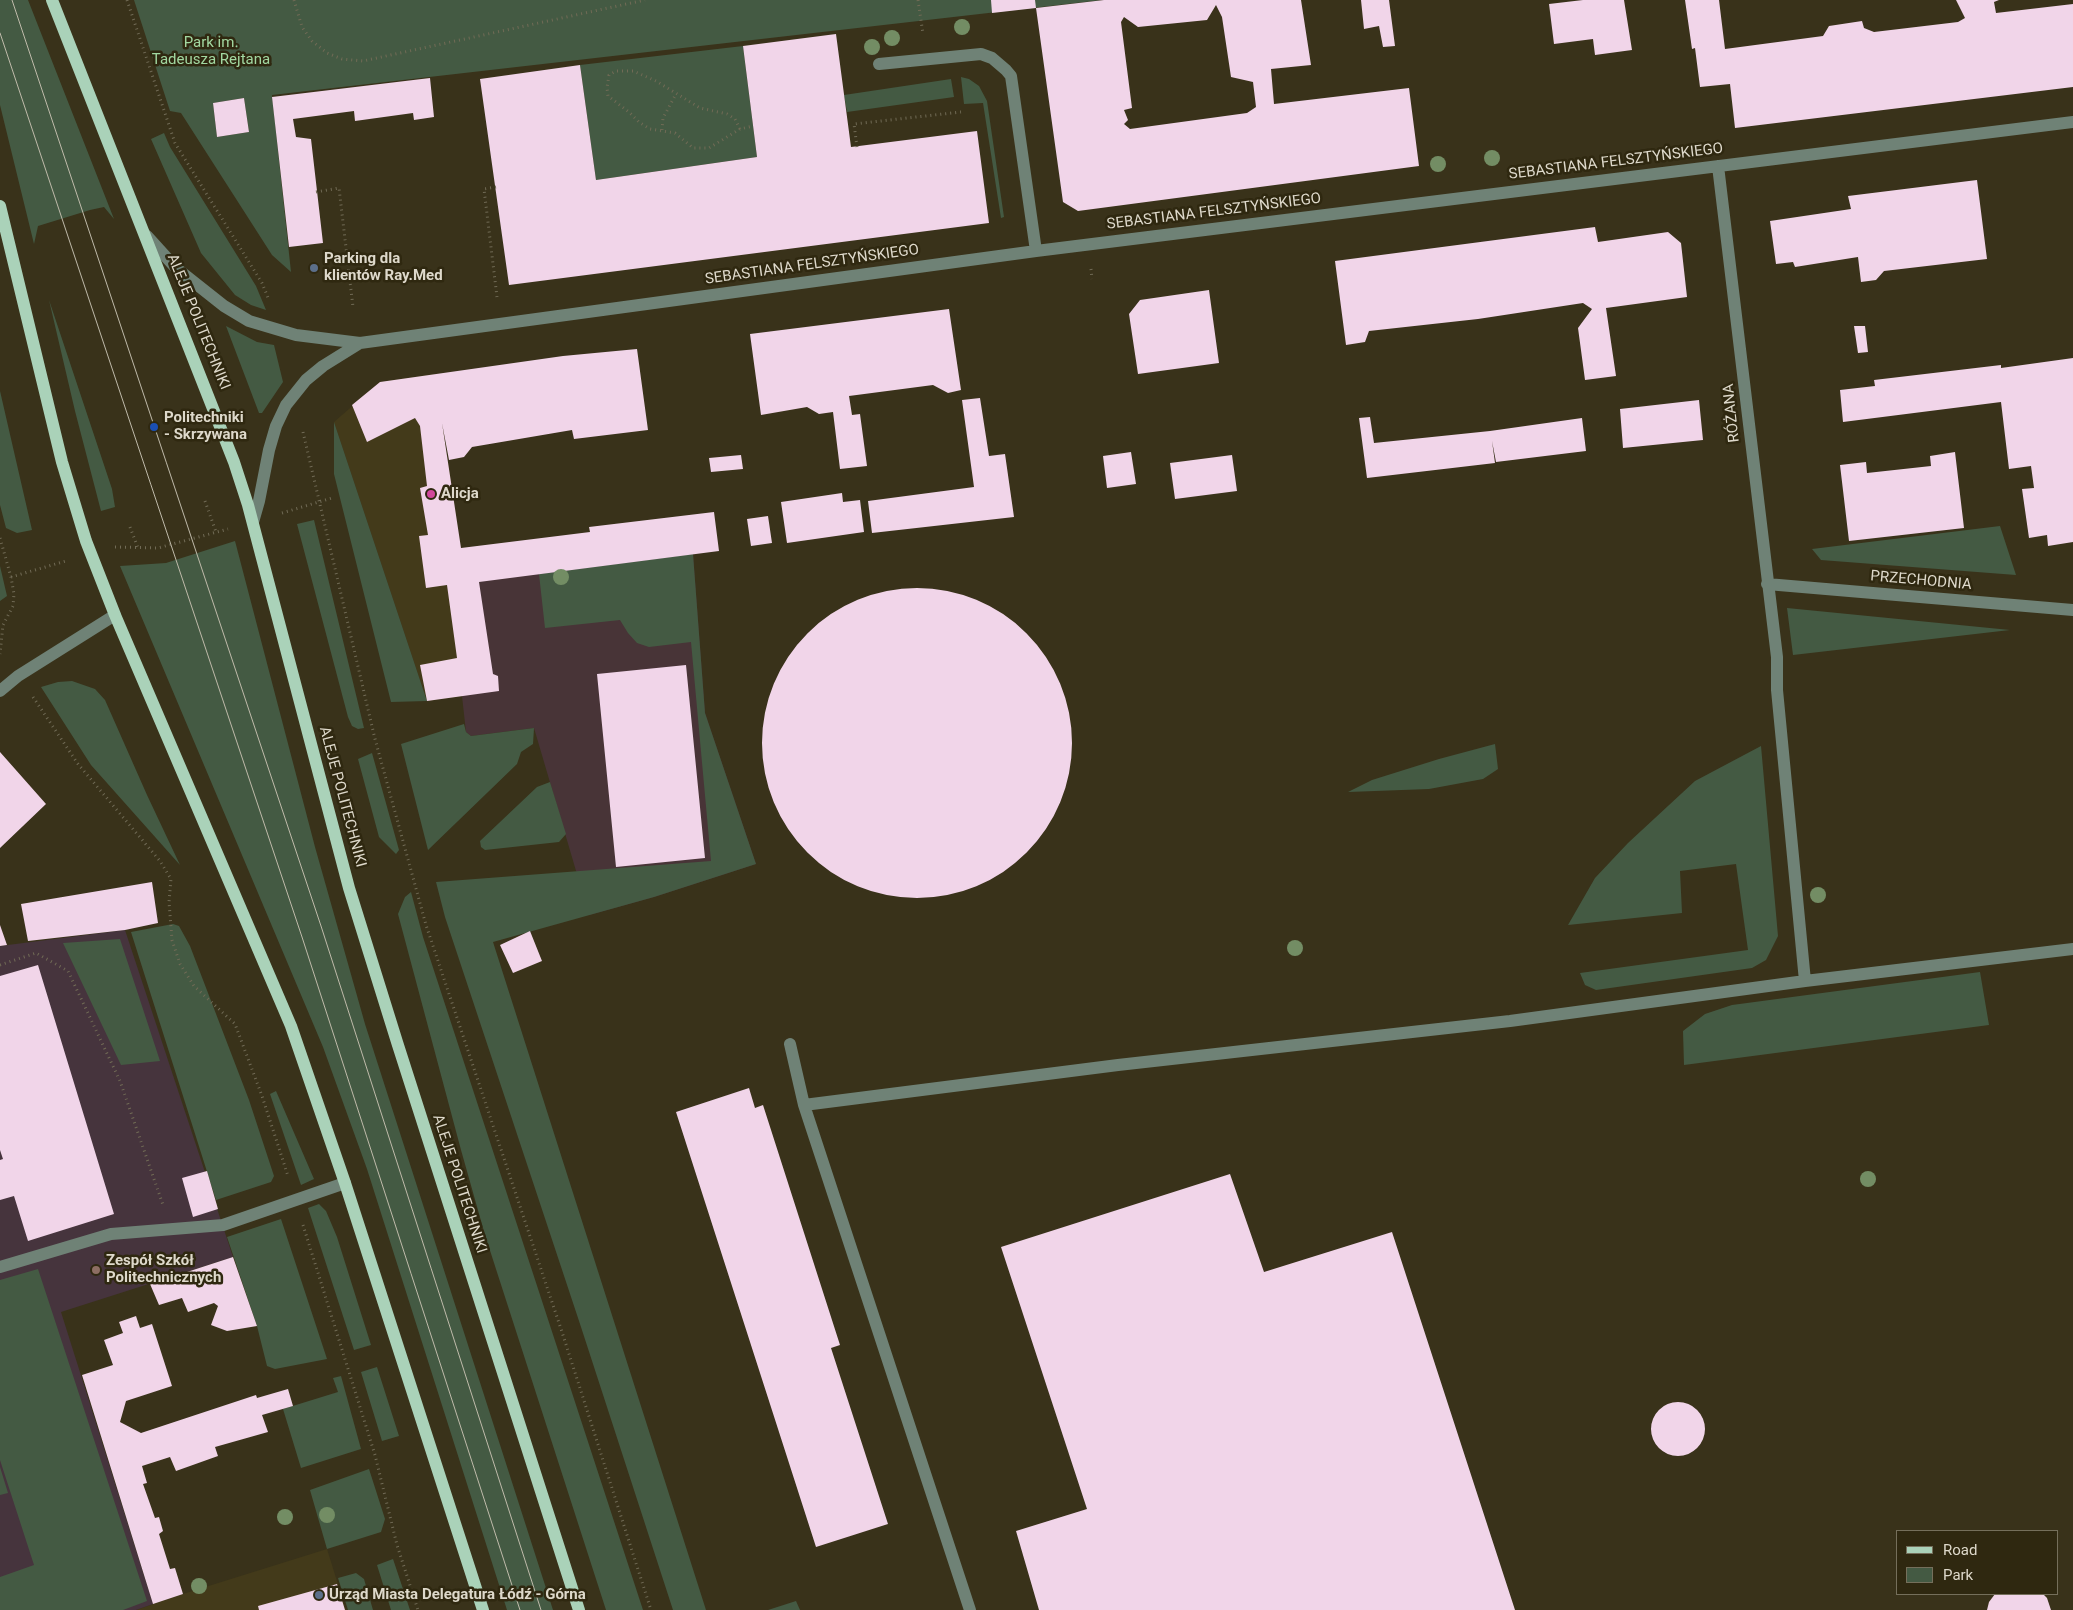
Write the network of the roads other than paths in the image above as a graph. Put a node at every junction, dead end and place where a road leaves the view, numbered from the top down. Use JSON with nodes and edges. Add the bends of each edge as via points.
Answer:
{"nodes":[{"id":1,"x":52,"y":0,"type":"edge"},
{"id":2,"x":879,"y":64,"type":"dead end"},
{"id":3,"x":2073,"y":122,"type":"edge"},
{"id":4,"x":1718,"y":166,"type":"junction"},
{"id":5,"x":0,"y":206,"type":"edge"},
{"id":6,"x":146,"y":236,"type":"junction"},
{"id":7,"x":1036,"y":250,"type":"junction"},
{"id":8,"x":360,"y":343,"type":"junction"},
{"id":9,"x":253,"y":522,"type":"junction"},
{"id":10,"x":1767,"y":584,"type":"junction"},
{"id":11,"x":2073,"y":610,"type":"edge"},
{"id":12,"x":115,"y":616,"type":"junction"},
{"id":13,"x":0,"y":691,"type":"edge"},
{"id":14,"x":2073,"y":949,"type":"edge"},
{"id":15,"x":1805,"y":981,"type":"junction"},
{"id":16,"x":790,"y":1044,"type":"dead end"},
{"id":17,"x":804,"y":1105,"type":"junction"},
{"id":18,"x":345,"y":1183,"type":"junction"},
{"id":19,"x":0,"y":1267,"type":"edge"},
{"id":20,"x":483,"y":1610,"type":"edge"},
{"id":21,"x":580,"y":1610,"type":"edge"},
{"id":22,"x":970,"y":1610,"type":"edge"}],
"edges":[{"from":1,"to":6,"type":"main road","name":"ALEJE POLITECHNIKI"},
{"from":2,"to":7,"type":"street","via":[[982,54],[1006,70],[1010,76]]},
{"from":3,"to":4,"type":"street","name":"SEBASTIANA FELSZTYŃSKIEGO"},
{"from":4,"to":7,"type":"street","name":"SEBASTIANA FELSZTYŃSKIEGO"},
{"from":4,"to":10,"type":"street","name":"RÓŻANA"},
{"from":5,"to":12,"type":"main road","via":[[62,462],[91,554]]},
{"from":6,"to":8,"type":"street","name":"SEBASTIANA FELSZTYŃSKIEGO","via":[[176,268],[224,306],[249,321],[311,337]]},
{"from":6,"to":9,"type":"main road","name":"ALEJE POLITECHNIKI","via":[[217,415]]},
{"from":7,"to":8,"type":"street","name":"SEBASTIANA FELSZTYŃSKIEGO"},
{"from":8,"to":9,"type":"street","name":"SEBASTIANA FELSZTYŃSKIEGO","via":[[306,380],[286,406],[276,426]]},
{"from":9,"to":21,"type":"main road","name":"ALEJE POLITECHNIKI","via":[[350,888],[402,1060]]},
{"from":10,"to":11,"type":"street","name":"PRZECHODNIA"},
{"from":10,"to":15,"type":"street","name":"RÓŻANA","via":[[1777,657],[1777,690]]},
{"from":12,"to":13,"type":"street","via":[[18,676]]},
{"from":12,"to":18,"type":"main road","via":[[290,1026]]},
{"from":14,"to":15,"type":"street"},
{"from":15,"to":17,"type":"street","via":[[1510,1021],[1126,1064]]},
{"from":16,"to":17,"type":"street"},
{"from":17,"to":22,"type":"street"},
{"from":18,"to":19,"type":"street","via":[[223,1225],[111,1234]]},
{"from":18,"to":20,"type":"main road"}]}
